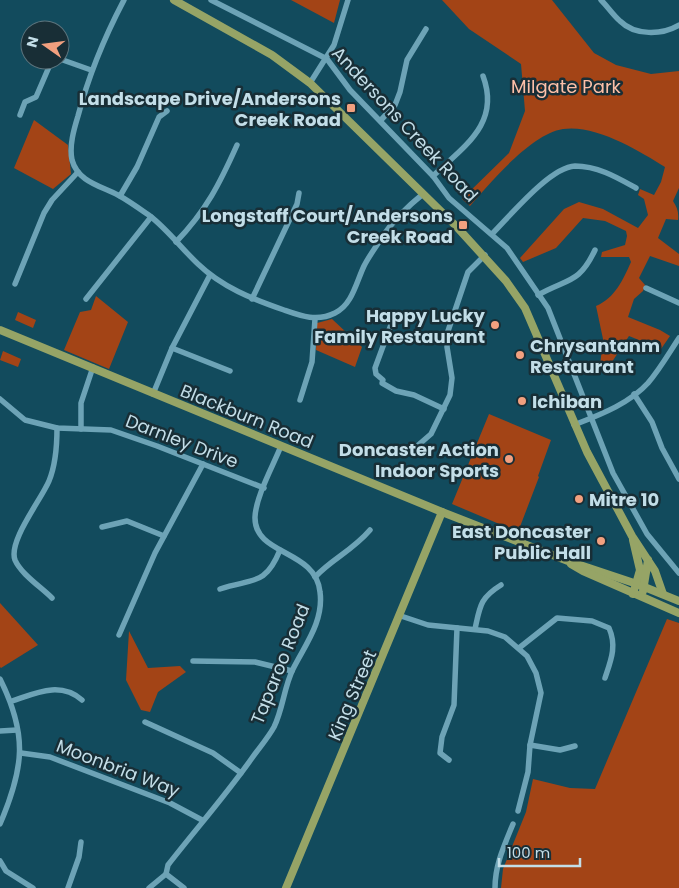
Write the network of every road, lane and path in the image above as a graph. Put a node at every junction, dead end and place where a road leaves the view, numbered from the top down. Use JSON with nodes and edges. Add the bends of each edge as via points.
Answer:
{"nodes":[{"id":1,"x":124,"y":0,"type":"edge"},
{"id":2,"x":174,"y":0,"type":"edge"},
{"id":3,"x":211,"y":0,"type":"edge"},
{"id":4,"x":348,"y":0,"type":"edge"},
{"id":5,"x":601,"y":0,"type":"edge"},
{"id":6,"x":679,"y":24,"type":"edge"},
{"id":7,"x":426,"y":29,"type":"dead end"},
{"id":8,"x":327,"y":59,"type":"junction"},
{"id":9,"x":70,"y":63,"type":"edge"},
{"id":10,"x":48,"y":70,"type":"edge"},
{"id":11,"x":91,"y":70,"type":"junction"},
{"id":12,"x":483,"y":76,"type":"dead end"},
{"id":13,"x":310,"y":83,"type":"junction"},
{"id":14,"x":167,"y":111,"type":"dead end"},
{"id":15,"x":20,"y":115,"type":"dead end"},
{"id":16,"x":381,"y":120,"type":"junction"},
{"id":17,"x":237,"y":145,"type":"dead end"},
{"id":18,"x":78,"y":172,"type":"junction"},
{"id":19,"x":432,"y":176,"type":"junction"},
{"id":20,"x":636,"y":188,"type":"dead end"},
{"id":21,"x":299,"y":193,"type":"dead end"},
{"id":22,"x":423,"y":194,"type":"junction"},
{"id":23,"x":120,"y":196,"type":"junction"},
{"id":24,"x":152,"y":217,"type":"junction"},
{"id":25,"x":492,"y":234,"type":"junction"},
{"id":26,"x":176,"y":242,"type":"junction"},
{"id":27,"x":595,"y":250,"type":"dead end"},
{"id":28,"x":485,"y":256,"type":"junction"},
{"id":29,"x":210,"y":275,"type":"junction"},
{"id":30,"x":15,"y":284,"type":"dead end"},
{"id":31,"x":646,"y":288,"type":"dead end"},
{"id":32,"x":538,"y":295,"type":"junction"},
{"id":33,"x":86,"y":299,"type":"dead end"},
{"id":34,"x":252,"y":299,"type":"junction"},
{"id":35,"x":679,"y":303,"type":"edge"},
{"id":36,"x":316,"y":319,"type":"junction"},
{"id":37,"x":392,"y":322,"type":"dead end"},
{"id":38,"x":0,"y":330,"type":"edge"},
{"id":39,"x":679,"y":338,"type":"edge"},
{"id":40,"x":172,"y":348,"type":"junction"},
{"id":41,"x":92,"y":367,"type":"junction"},
{"id":42,"x":230,"y":371,"type":"dead end"},
{"id":43,"x":153,"y":394,"type":"junction"},
{"id":44,"x":634,"y":394,"type":"junction"},
{"id":45,"x":0,"y":399,"type":"edge"},
{"id":46,"x":300,"y":400,"type":"dead end"},
{"id":47,"x":444,"y":409,"type":"junction"},
{"id":48,"x":591,"y":418,"type":"junction"},
{"id":49,"x":574,"y":425,"type":"junction"},
{"id":50,"x":57,"y":428,"type":"junction"},
{"id":51,"x":81,"y":429,"type":"junction"},
{"id":52,"x":281,"y":446,"type":"junction"},
{"id":53,"x":416,"y":447,"type":"dead end"},
{"id":54,"x":203,"y":464,"type":"junction"},
{"id":55,"x":679,"y":479,"type":"edge"},
{"id":56,"x":264,"y":488,"type":"junction"},
{"id":57,"x":442,"y":512,"type":"junction"},
{"id":58,"x":102,"y":527,"type":"dead end"},
{"id":59,"x":370,"y":530,"type":"dead end"},
{"id":60,"x":164,"y":536,"type":"junction"},
{"id":61,"x":632,"y":536,"type":"junction"},
{"id":62,"x":280,"y":550,"type":"junction"},
{"id":63,"x":648,"y":559,"type":"junction"},
{"id":64,"x":568,"y":562,"type":"junction"},
{"id":65,"x":679,"y":573,"type":"edge"},
{"id":66,"x":315,"y":577,"type":"junction"},
{"id":67,"x":501,"y":585,"type":"dead end"},
{"id":68,"x":641,"y":585,"type":"junction"},
{"id":69,"x":220,"y":589,"type":"dead end"},
{"id":70,"x":663,"y":594,"type":"junction"},
{"id":71,"x":641,"y":597,"type":"junction"},
{"id":72,"x":52,"y":598,"type":"dead end"},
{"id":73,"x":679,"y":601,"type":"edge"},
{"id":74,"x":679,"y":613,"type":"edge"},
{"id":75,"x":401,"y":616,"type":"junction"},
{"id":76,"x":458,"y":628,"type":"junction"},
{"id":77,"x":475,"y":629,"type":"junction"},
{"id":78,"x":119,"y":635,"type":"dead end"},
{"id":79,"x":519,"y":648,"type":"junction"},
{"id":80,"x":193,"y":661,"type":"dead end"},
{"id":81,"x":292,"y":671,"type":"junction"},
{"id":82,"x":605,"y":678,"type":"dead end"},
{"id":83,"x":0,"y":679,"type":"edge"},
{"id":84,"x":82,"y":700,"type":"dead end"},
{"id":85,"x":12,"y":701,"type":"junction"},
{"id":86,"x":146,"y":722,"type":"dead end"},
{"id":87,"x":17,"y":730,"type":"junction"},
{"id":88,"x":0,"y":731,"type":"edge"},
{"id":89,"x":530,"y":745,"type":"junction"},
{"id":90,"x":575,"y":746,"type":"dead end"},
{"id":91,"x":21,"y":753,"type":"junction"},
{"id":92,"x":449,"y":760,"type":"dead end"},
{"id":93,"x":241,"y":773,"type":"junction"},
{"id":94,"x":518,"y":811,"type":"dead end"},
{"id":95,"x":202,"y":820,"type":"junction"},
{"id":96,"x":0,"y":824,"type":"edge"},
{"id":97,"x":512,"y":824,"type":"dead end"},
{"id":98,"x":81,"y":842,"type":"dead end"},
{"id":99,"x":0,"y":861,"type":"edge"},
{"id":100,"x":166,"y":874,"type":"junction"},
{"id":101,"x":33,"y":888,"type":"edge"},
{"id":102,"x":68,"y":888,"type":"edge"},
{"id":103,"x":149,"y":888,"type":"edge"},
{"id":104,"x":184,"y":888,"type":"edge"},
{"id":105,"x":286,"y":888,"type":"edge"},
{"id":106,"x":495,"y":888,"type":"edge"}],
"edges":[{"from":1,"to":11,"type":"street"},
{"from":2,"to":13,"type":"main road","name":"Andersons Creek Road","via":[[272,55]]},
{"from":3,"to":8,"type":"street","name":"Andersons Creek Road"},
{"from":4,"to":8,"type":"street"},
{"from":5,"to":6,"type":"street","via":[[621,23],[636,31],[667,32]]},
{"from":7,"to":16,"type":"street","via":[[407,60],[395,105]]},
{"from":8,"to":13,"type":"street"},
{"from":8,"to":16,"type":"street","name":"Andersons Creek Road","via":[[350,90]]},
{"from":9,"to":11,"type":"street"},
{"from":10,"to":15,"type":"street","via":[[36,98],[25,102]]},
{"from":11,"to":18,"type":"street","via":[[72,144],[71,157]]},
{"from":12,"to":19,"type":"street","via":[[489,93],[481,126]]},
{"from":13,"to":22,"type":"main road","name":"Andersons Creek Road"},
{"from":14,"to":23,"type":"street","via":[[159,116],[137,167]]},
{"from":16,"to":19,"type":"street","name":"Andersons Creek Road"},
{"from":17,"to":26,"type":"street","via":[[209,203]]},
{"from":18,"to":23,"type":"street","via":[[87,181]]},
{"from":18,"to":30,"type":"street","via":[[44,213]]},
{"from":19,"to":25,"type":"street","name":"Andersons Creek Road","via":[[449,198]]},
{"from":20,"to":25,"type":"street","via":[[606,172],[573,166],[556,173]]},
{"from":21,"to":34,"type":"street","via":[[298,204]]},
{"from":22,"to":28,"type":"main road","name":"Andersons Creek Road"},
{"from":22,"to":36,"type":"street","via":[[383,235],[345,306],[334,314]]},
{"from":23,"to":24,"type":"street"},
{"from":24,"to":26,"type":"street"},
{"from":24,"to":33,"type":"street"},
{"from":25,"to":32,"type":"street","name":"Andersons Creek Road","via":[[507,248]]},
{"from":26,"to":29,"type":"street"},
{"from":27,"to":32,"type":"street","via":[[587,268],[574,279]]},
{"from":28,"to":47,"type":"street","via":[[468,272],[448,331],[452,378],[450,396]]},
{"from":28,"to":49,"type":"main road","name":"Andersons Creek Road","via":[[525,308]]},
{"from":29,"to":34,"type":"street"},
{"from":29,"to":40,"type":"street"},
{"from":31,"to":35,"type":"street"},
{"from":32,"to":48,"type":"street","name":"Andersons Creek Road","via":[[559,332]]},
{"from":34,"to":36,"type":"street"},
{"from":36,"to":46,"type":"street","via":[[312,362]]},
{"from":37,"to":47,"type":"street","via":[[375,368],[376,374],[382,378],[382,383],[396,391],[414,395]]},
{"from":38,"to":41,"type":"main road","name":"Blackburn Road"},
{"from":39,"to":44,"type":"street","via":[[647,383]]},
{"from":40,"to":42,"type":"street"},
{"from":40,"to":43,"type":"street"},
{"from":41,"to":43,"type":"main road","name":"Blackburn Road"},
{"from":41,"to":51,"type":"street","via":[[82,403]]},
{"from":43,"to":52,"type":"main road","name":"Blackburn Road"},
{"from":44,"to":48,"type":"street"},
{"from":44,"to":55,"type":"street","via":[[652,422]]},
{"from":45,"to":50,"type":"street","name":"Darnley Drive","via":[[25,420]]},
{"from":47,"to":53,"type":"street","via":[[431,434]]},
{"from":48,"to":49,"type":"street"},
{"from":48,"to":65,"type":"street","name":"Andersons Creek Road","via":[[613,474],[647,534]]},
{"from":49,"to":61,"type":"main road","name":"Andersons Creek Road"},
{"from":50,"to":51,"type":"street","name":"Darnley Drive"},
{"from":50,"to":72,"type":"street","via":[[57,449],[50,480],[16,541],[14,554],[20,568]]},
{"from":51,"to":54,"type":"street","name":"Darnley Drive","via":[[111,430]]},
{"from":52,"to":56,"type":"street"},
{"from":52,"to":57,"type":"main road","name":"Blackburn Road"},
{"from":54,"to":56,"type":"street","name":"Darnley Drive"},
{"from":54,"to":60,"type":"street"},
{"from":56,"to":62,"type":"street","via":[[255,516],[256,530]]},
{"from":57,"to":64,"type":"main road","name":"Blackburn Road"},
{"from":57,"to":75,"type":"main road","name":"King Street"},
{"from":58,"to":60,"type":"street","via":[[127,520]]},
{"from":59,"to":66,"type":"street","via":[[355,547]]},
{"from":60,"to":78,"type":"street"},
{"from":61,"to":63,"type":"main road","name":"Andersons Creek Road"},
{"from":61,"to":68,"type":"main road","name":"Andersons Creek Road"},
{"from":62,"to":66,"type":"street","via":[[306,564]]},
{"from":62,"to":69,"type":"street","via":[[269,572],[260,579]]},
{"from":63,"to":68,"type":"main road","name":"Andersons Creek Road"},
{"from":63,"to":70,"type":"main road"},
{"from":64,"to":68,"type":"main road","name":"Blackburn Road"},
{"from":64,"to":71,"type":"main road","name":"Blackburn Road"},
{"from":66,"to":81,"type":"street","name":"Taparoo Road","via":[[321,607]]},
{"from":67,"to":77,"type":"street","via":[[487,593],[480,604]]},
{"from":68,"to":70,"type":"main road","name":"Blackburn Road"},
{"from":68,"to":71,"type":"main road","name":"Andersons Creek Road"},
{"from":70,"to":73,"type":"main road","name":"Blackburn Road"},
{"from":71,"to":74,"type":"main road","name":"Blackburn Road"},
{"from":75,"to":76,"type":"street","via":[[428,625]]},
{"from":75,"to":105,"type":"main road","name":"King Street"},
{"from":76,"to":77,"type":"street"},
{"from":76,"to":92,"type":"street","via":[[454,705],[442,737],[440,753]]},
{"from":77,"to":79,"type":"street","via":[[505,637]]},
{"from":79,"to":82,"type":"street","via":[[557,618],[592,621],[609,628],[613,637],[613,652]]},
{"from":79,"to":89,"type":"street","via":[[536,673],[541,693]]},
{"from":80,"to":81,"type":"street","via":[[255,662]]},
{"from":81,"to":93,"type":"street","name":"Taparoo Road","via":[[274,726]]},
{"from":83,"to":85,"type":"street"},
{"from":84,"to":85,"type":"street","via":[[72,691],[53,689]]},
{"from":85,"to":87,"type":"street"},
{"from":86,"to":93,"type":"street","via":[[213,753]]},
{"from":87,"to":88,"type":"street"},
{"from":87,"to":91,"type":"street"},
{"from":89,"to":90,"type":"street","via":[[560,750]]},
{"from":89,"to":94,"type":"street","via":[[528,772]]},
{"from":91,"to":95,"type":"street","name":"Moonbria Way","via":[[50,757],[170,803]]},
{"from":91,"to":96,"type":"street","via":[[17,780]]},
{"from":93,"to":95,"type":"street","name":"Taparoo Road"},
{"from":95,"to":100,"type":"street","name":"Taparoo Road","via":[[168,865]]},
{"from":97,"to":106,"type":"street","via":[[500,855]]},
{"from":98,"to":102,"type":"street"},
{"from":99,"to":101,"type":"street","via":[[6,871]]},
{"from":100,"to":103,"type":"street","name":"Taparoo Road"},
{"from":100,"to":104,"type":"street"}]}
